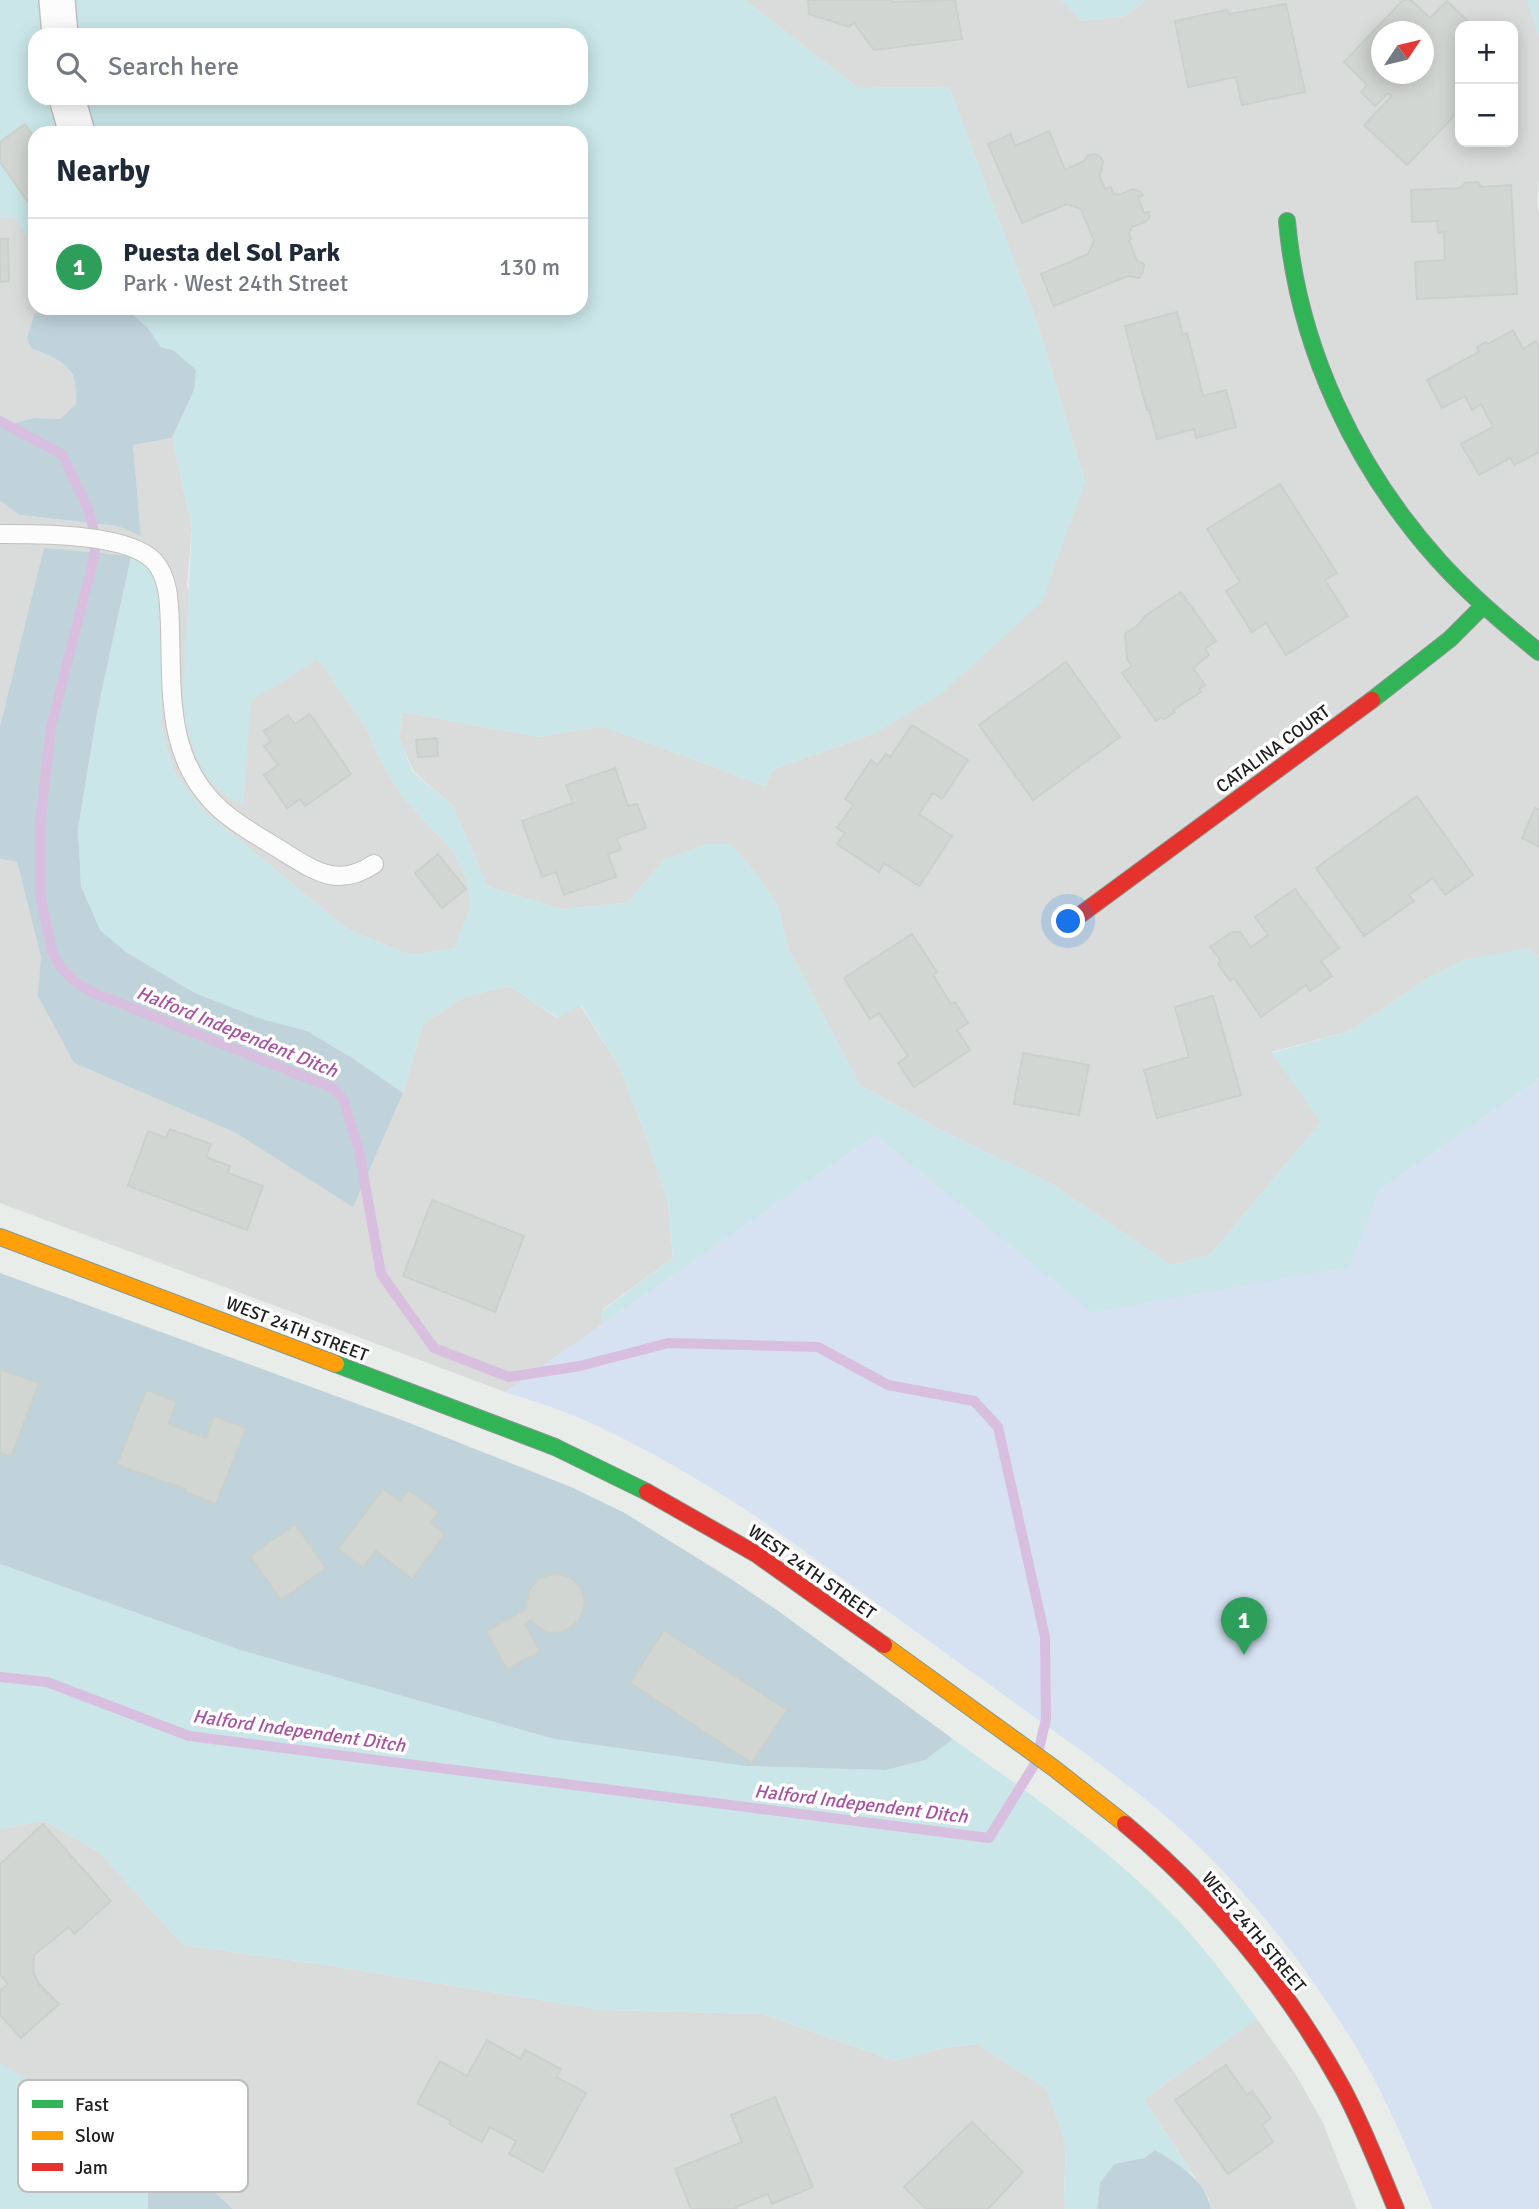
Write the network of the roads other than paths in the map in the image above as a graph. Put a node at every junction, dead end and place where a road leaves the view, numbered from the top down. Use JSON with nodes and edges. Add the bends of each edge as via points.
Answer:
{"nodes":[{"id":1,"x":57,"y":0,"type":"edge"},
{"id":2,"x":59,"y":28,"type":"edge"},
{"id":3,"x":69,"y":105,"type":"edge"},
{"id":4,"x":75,"y":126,"type":"edge"},
{"id":5,"x":1287,"y":221,"type":"dead end"},
{"id":6,"x":0,"y":534,"type":"edge"},
{"id":7,"x":1483,"y":606,"type":"junction"},
{"id":8,"x":1539,"y":652,"type":"edge"},
{"id":9,"x":374,"y":864,"type":"dead end"},
{"id":10,"x":1080,"y":915,"type":"dead end"},
{"id":11,"x":0,"y":1237,"type":"edge"},
{"id":12,"x":1396,"y":2209,"type":"edge"}],
"edges":[{"from":1,"to":2,"type":"street"},
{"from":3,"to":4,"type":"street"},
{"from":5,"to":7,"type":"street","via":[[1294,284],[1305,322],[1352,438],[1409,527]]},
{"from":6,"to":9,"type":"lane","via":[[119,543],[152,559],[166,583],[174,712],[183,759],[191,775],[221,810],[313,870],[347,876]]},
{"from":7,"to":8,"type":"street"},
{"from":7,"to":10,"type":"street","name":"CATALINA COURT","via":[[1418,666]]},
{"from":11,"to":12,"type":"street","name":"WEST 24TH STREET","via":[[555,1447],[654,1495],[818,1597],[1067,1778],[1179,1872],[1230,1927],[1308,2030],[1340,2085]]}]}
